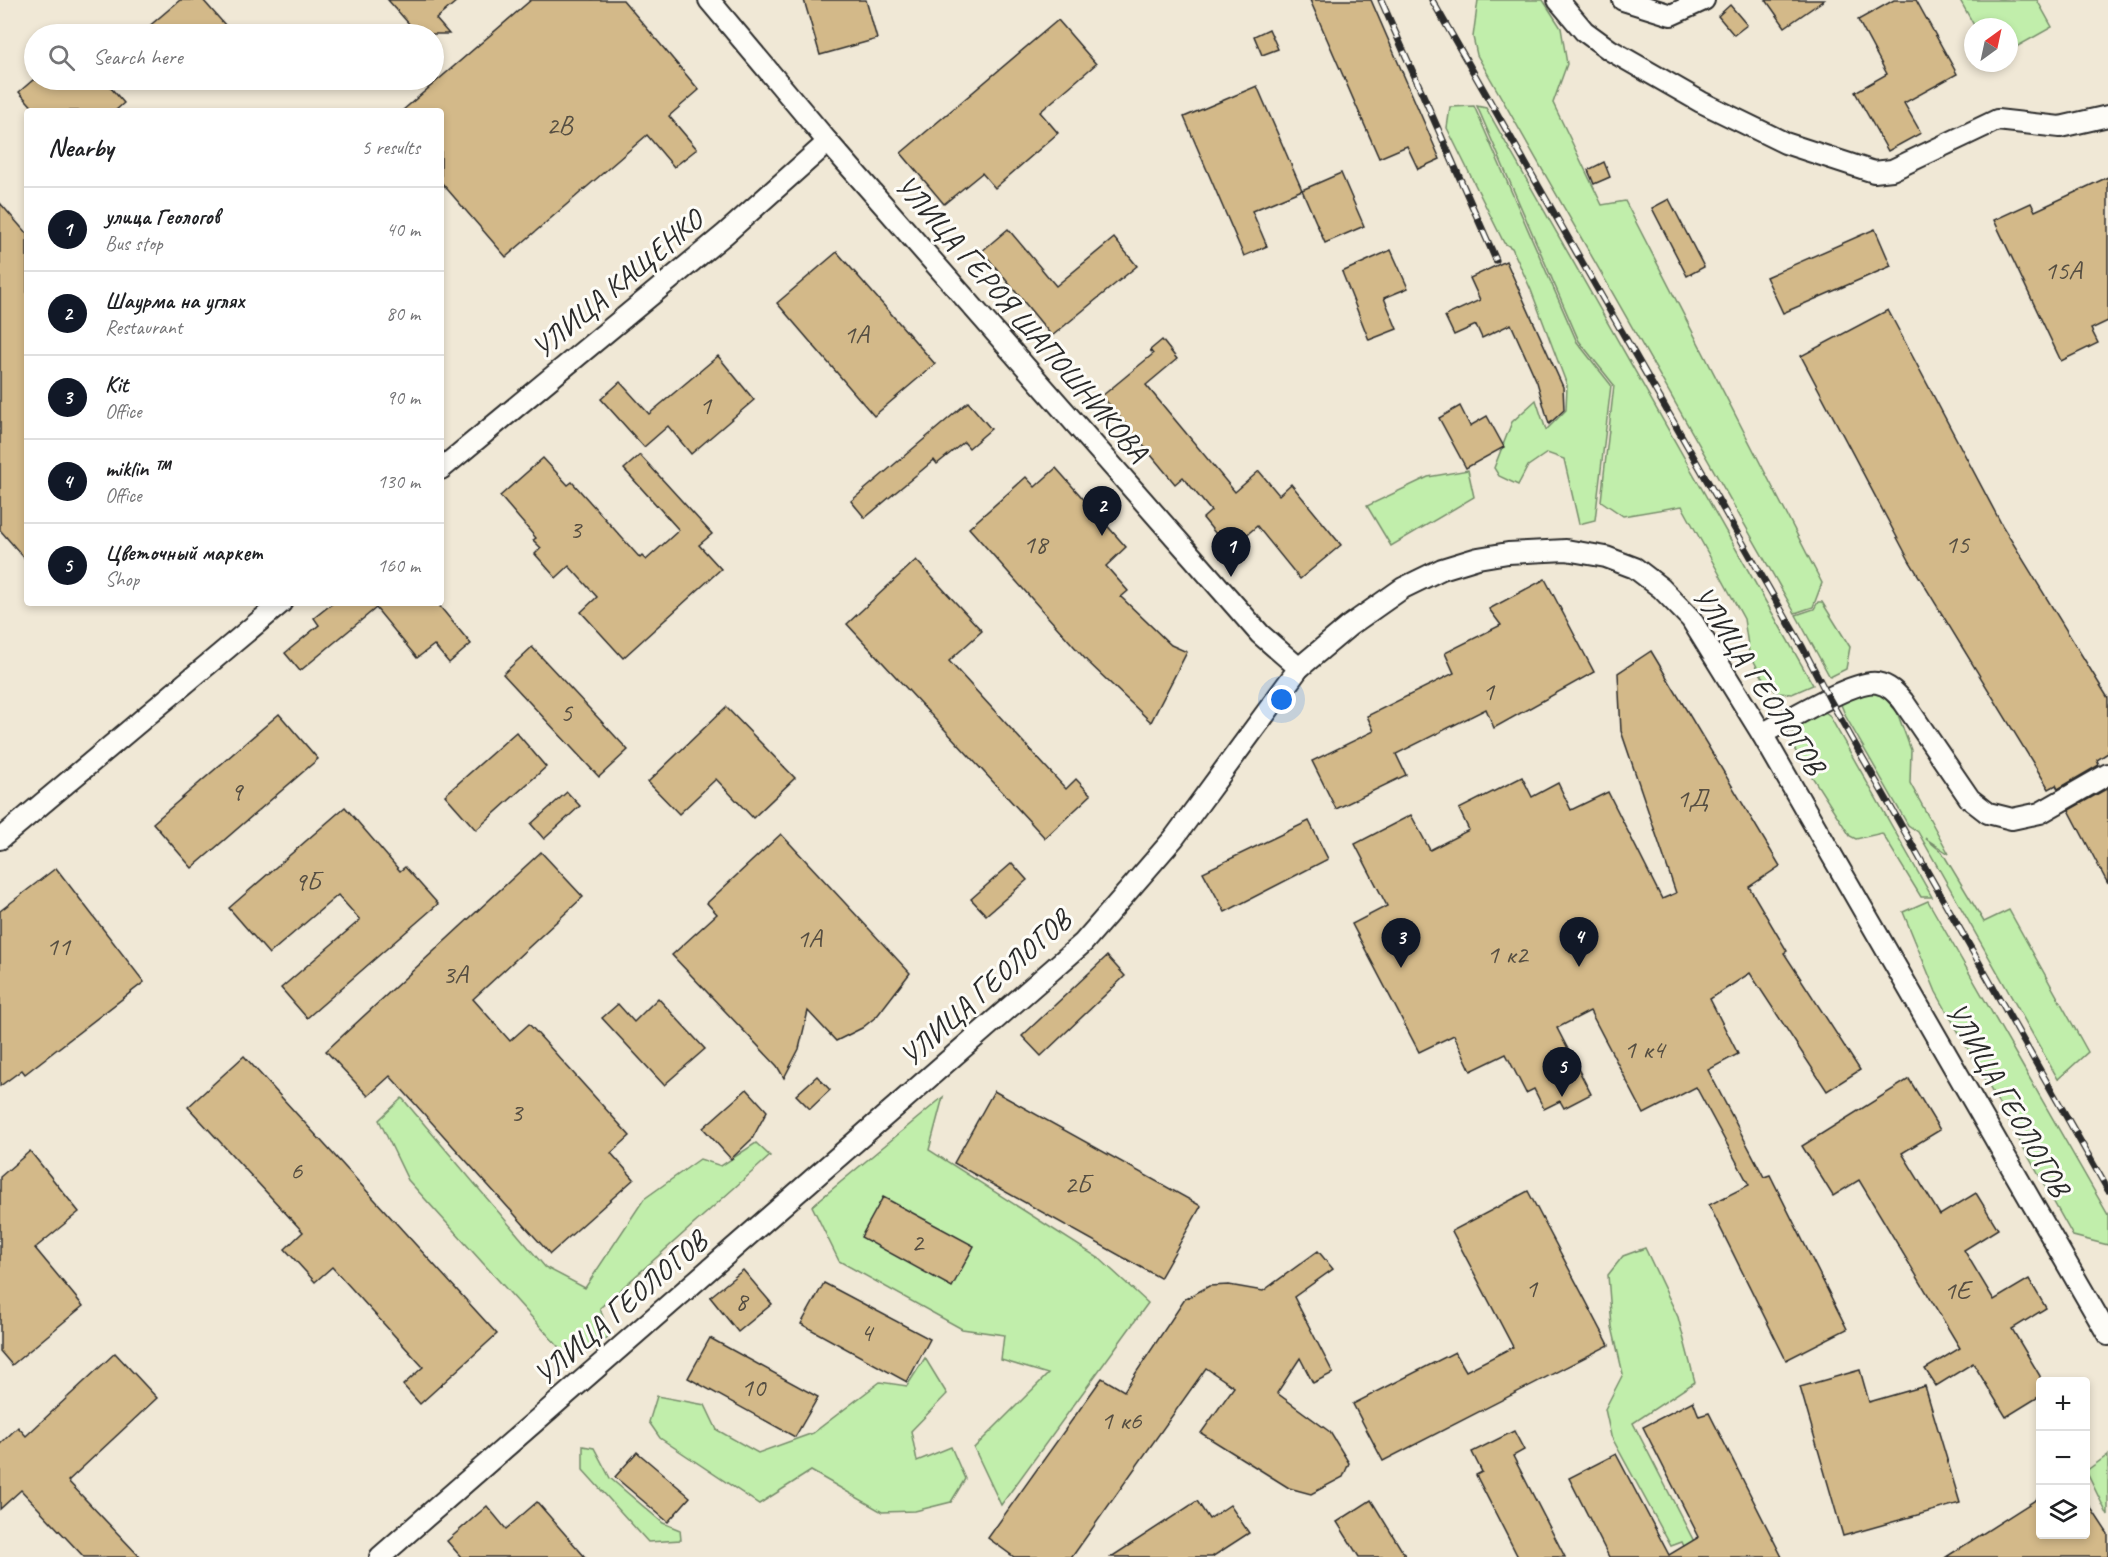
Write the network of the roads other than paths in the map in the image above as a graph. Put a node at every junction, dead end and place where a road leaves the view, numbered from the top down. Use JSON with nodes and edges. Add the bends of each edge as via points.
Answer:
{"nodes":[{"id":1,"x":710,"y":0,"type":"edge"},
{"id":2,"x":1558,"y":0,"type":"edge"},
{"id":3,"x":1623,"y":0,"type":"edge"},
{"id":4,"x":1704,"y":0,"type":"edge"},
{"id":5,"x":2108,"y":117,"type":"edge"},
{"id":6,"x":828,"y":142,"type":"junction"},
{"id":7,"x":444,"y":467,"type":"edge"},
{"id":8,"x":277,"y":606,"type":"edge"},
{"id":9,"x":1299,"y":668,"type":"junction"},
{"id":10,"x":1762,"y":734,"type":"junction"},
{"id":11,"x":2108,"y":774,"type":"edge"},
{"id":12,"x":0,"y":839,"type":"edge"},
{"id":13,"x":2108,"y":1335,"type":"edge"},
{"id":14,"x":380,"y":1557,"type":"edge"}],
"edges":[{"from":1,"to":6,"type":"street","name":"УЛИЦА ГЕРОЯ ШАПОШНИКОВА"},
{"from":2,"to":5,"type":"street","via":[[1584,32],[1701,102],[1785,143],[1874,172],[1892,170],[1996,120],[2060,127]]},
{"from":3,"to":4,"type":"street","via":[[1671,15]]},
{"from":6,"to":7,"type":"street","name":"УЛИЦА КАЩЕНКО","via":[[725,234]]},
{"from":6,"to":9,"type":"street","name":"УЛИЦА ГЕРОЯ ШАПОШНИКОВА","via":[[1260,634]]},
{"from":8,"to":12,"type":"street"},
{"from":9,"to":10,"type":"street","name":"УЛИЦА ГЕОЛОГОВ","via":[[1403,588],[1442,569],[1508,553],[1566,550],[1606,557],[1635,568],[1661,588],[1691,619]]},
{"from":9,"to":14,"type":"street","name":"УЛИЦА ГЕОЛОГОВ","via":[[1174,838],[1083,944]]},
{"from":10,"to":11,"type":"street","via":[[1855,685],[1876,682],[1892,688],[1970,799],[1988,813],[2012,819],[2040,813]]},
{"from":10,"to":13,"type":"street","name":"УЛИЦА ГЕОЛОГОВ"}]}
